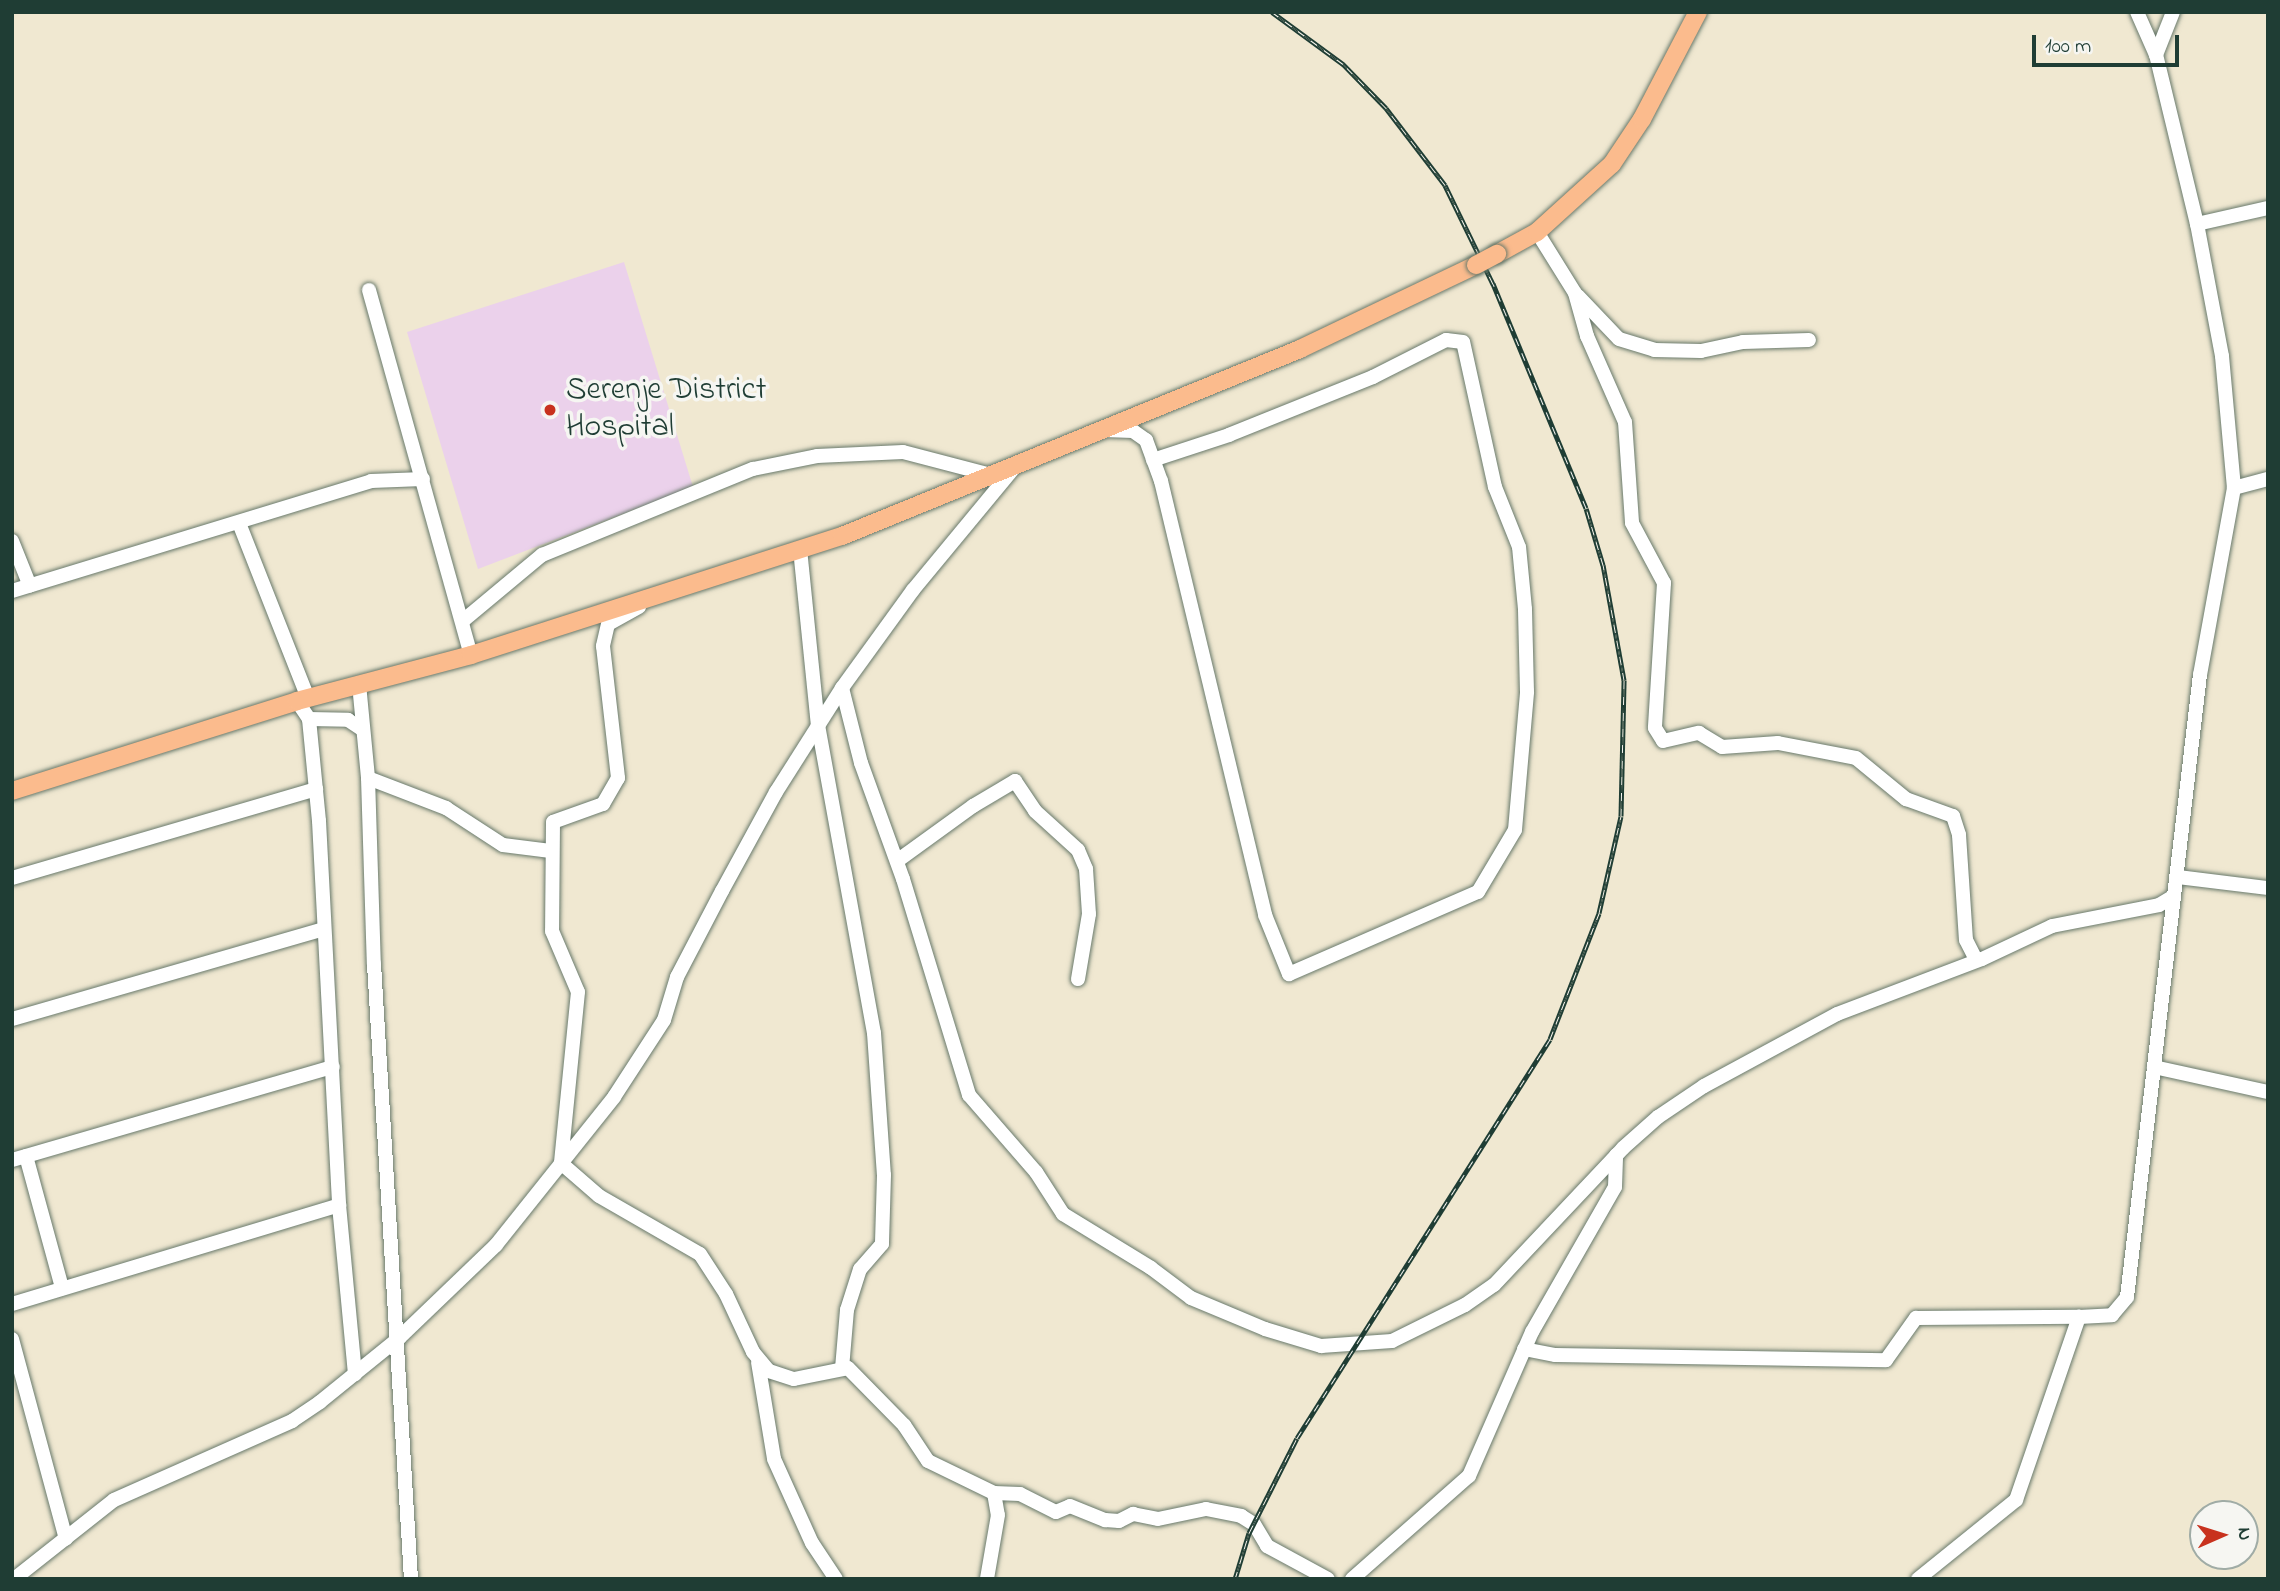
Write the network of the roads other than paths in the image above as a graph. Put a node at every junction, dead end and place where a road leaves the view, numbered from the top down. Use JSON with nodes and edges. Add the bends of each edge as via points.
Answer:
{"nodes":[{"id":1,"x":1698,"y":12,"type":"edge"},
{"id":2,"x":2137,"y":12,"type":"edge"},
{"id":3,"x":2173,"y":12,"type":"edge"},
{"id":4,"x":2156,"y":55,"type":"junction"},
{"id":5,"x":2268,"y":208,"type":"edge"},
{"id":6,"x":2197,"y":224,"type":"junction"},
{"id":7,"x":1537,"y":232,"type":"junction"},
{"id":8,"x":369,"y":290,"type":"dead end"},
{"id":9,"x":1574,"y":293,"type":"junction"},
{"id":10,"x":1809,"y":340,"type":"dead end"},
{"id":11,"x":1099,"y":430,"type":"junction"},
{"id":12,"x":1153,"y":460,"type":"junction"},
{"id":13,"x":1014,"y":468,"type":"junction"},
{"id":14,"x":996,"y":476,"type":"junction"},
{"id":15,"x":423,"y":479,"type":"junction"},
{"id":16,"x":2268,"y":479,"type":"edge"},
{"id":17,"x":2234,"y":488,"type":"junction"},
{"id":18,"x":239,"y":523,"type":"junction"},
{"id":19,"x":12,"y":541,"type":"edge"},
{"id":20,"x":800,"y":549,"type":"junction"},
{"id":21,"x":30,"y":586,"type":"junction"},
{"id":22,"x":674,"y":589,"type":"junction"},
{"id":23,"x":12,"y":591,"type":"edge"},
{"id":24,"x":464,"y":620,"type":"junction"},
{"id":25,"x":471,"y":655,"type":"junction"},
{"id":26,"x":359,"y":684,"type":"junction"},
{"id":27,"x":842,"y":688,"type":"junction"},
{"id":28,"x":302,"y":700,"type":"junction"},
{"id":29,"x":309,"y":719,"type":"junction"},
{"id":30,"x":818,"y":725,"type":"junction"},
{"id":31,"x":362,"y":729,"type":"junction"},
{"id":32,"x":368,"y":778,"type":"junction"},
{"id":33,"x":316,"y":789,"type":"junction"},
{"id":34,"x":12,"y":791,"type":"edge"},
{"id":35,"x":551,"y":851,"type":"junction"},
{"id":36,"x":897,"y":861,"type":"junction"},
{"id":37,"x":2178,"y":877,"type":"junction"},
{"id":38,"x":12,"y":878,"type":"edge"},
{"id":39,"x":2268,"y":888,"type":"edge"},
{"id":40,"x":2174,"y":896,"type":"junction"},
{"id":41,"x":323,"y":929,"type":"junction"},
{"id":42,"x":1976,"y":960,"type":"junction"},
{"id":43,"x":1078,"y":979,"type":"dead end"},
{"id":44,"x":12,"y":1019,"type":"edge"},
{"id":45,"x":334,"y":1067,"type":"junction"},
{"id":46,"x":2154,"y":1067,"type":"junction"},
{"id":47,"x":2268,"y":1092,"type":"edge"},
{"id":48,"x":1616,"y":1155,"type":"junction"},
{"id":49,"x":19,"y":1158,"type":"edge"},
{"id":50,"x":561,"y":1163,"type":"junction"},
{"id":51,"x":339,"y":1205,"type":"junction"},
{"id":52,"x":62,"y":1288,"type":"junction"},
{"id":53,"x":12,"y":1304,"type":"edge"},
{"id":54,"x":2079,"y":1317,"type":"junction"},
{"id":55,"x":399,"y":1338,"type":"junction"},
{"id":56,"x":12,"y":1339,"type":"edge"},
{"id":57,"x":1524,"y":1349,"type":"junction"},
{"id":58,"x":758,"y":1362,"type":"junction"},
{"id":59,"x":842,"y":1368,"type":"junction"},
{"id":60,"x":355,"y":1374,"type":"junction"},
{"id":61,"x":994,"y":1493,"type":"junction"},
{"id":62,"x":66,"y":1539,"type":"junction"},
{"id":63,"x":14,"y":1579,"type":"edge"},
{"id":64,"x":411,"y":1579,"type":"edge"},
{"id":65,"x":836,"y":1579,"type":"edge"},
{"id":66,"x":987,"y":1579,"type":"edge"},
{"id":67,"x":1328,"y":1579,"type":"edge"},
{"id":68,"x":1352,"y":1579,"type":"edge"},
{"id":69,"x":1918,"y":1579,"type":"edge"}],
"edges":[{"from":1,"to":7,"type":"main road","via":[[1642,119],[1612,164]]},
{"from":2,"to":4,"type":"street"},
{"from":3,"to":4,"type":"street"},
{"from":4,"to":6,"type":"street"},
{"from":5,"to":6,"type":"street"},
{"from":6,"to":17,"type":"street","via":[[2221,356]]},
{"from":7,"to":9,"type":"street"},
{"from":7,"to":11,"type":"main road","bridge":true,"via":[[1300,349]]},
{"from":8,"to":15,"type":"street"},
{"from":9,"to":10,"type":"street","via":[[1619,339],[1654,350],[1700,351],[1743,342]]},
{"from":9,"to":42,"type":"street","via":[[1587,335],[1626,422],[1632,523],[1664,583],[1655,728],[1663,741],[1699,733],[1722,747],[1778,743],[1856,758],[1906,799],[1952,816],[1959,835],[1966,940]]},
{"from":11,"to":12,"type":"street","via":[[1133,431],[1146,440]]},
{"from":11,"to":13,"type":"main road"},
{"from":12,"to":12,"type":"street","via":[[1265,915],[1289,975],[1478,892],[1515,830],[1527,692],[1525,609],[1519,547],[1495,487],[1463,342],[1447,340],[1373,377]]},
{"from":13,"to":14,"type":"main road"},
{"from":13,"to":27,"type":"street","via":[[913,590]]},
{"from":14,"to":20,"type":"main road"},
{"from":14,"to":24,"type":"street","via":[[903,452],[817,456],[753,469],[542,555]]},
{"from":15,"to":18,"type":"street","via":[[371,481]]},
{"from":15,"to":24,"type":"street"},
{"from":16,"to":17,"type":"street"},
{"from":17,"to":37,"type":"street","via":[[2200,675]]},
{"from":18,"to":21,"type":"street"},
{"from":18,"to":28,"type":"street"},
{"from":19,"to":21,"type":"street"},
{"from":20,"to":22,"type":"main road"},
{"from":20,"to":30,"type":"street"},
{"from":21,"to":23,"type":"street"},
{"from":22,"to":25,"type":"main road"},
{"from":22,"to":35,"type":"street","via":[[608,624],[603,646],[618,778],[603,804],[553,822]]},
{"from":24,"to":25,"type":"street"},
{"from":25,"to":26,"type":"main road"},
{"from":26,"to":28,"type":"main road"},
{"from":26,"to":31,"type":"street"},
{"from":27,"to":30,"type":"street"},
{"from":27,"to":36,"type":"street","via":[[860,763]]},
{"from":28,"to":29,"type":"street"},
{"from":28,"to":34,"type":"main road"},
{"from":29,"to":31,"type":"street","via":[[348,720]]},
{"from":29,"to":33,"type":"street"},
{"from":30,"to":50,"type":"street","via":[[700,932],[677,977],[664,1020],[614,1097]]},
{"from":30,"to":59,"type":"street","via":[[874,1033],[884,1174],[882,1244],[860,1269],[853,1289]]},
{"from":31,"to":32,"type":"street"},
{"from":32,"to":35,"type":"street","via":[[446,808],[503,845]]},
{"from":32,"to":55,"type":"street","via":[[374,964]]},
{"from":33,"to":38,"type":"street"},
{"from":33,"to":41,"type":"street"},
{"from":35,"to":50,"type":"street","via":[[552,931],[578,992]]},
{"from":36,"to":43,"type":"street","via":[[1016,781],[1035,811],[1078,850],[1086,869],[1089,914]]},
{"from":36,"to":48,"type":"street","via":[[969,1095],[1036,1172],[1063,1214],[1191,1298],[1265,1329],[1321,1346],[1372,1346],[1415,1332],[1494,1285]]},
{"from":37,"to":39,"type":"street"},
{"from":37,"to":40,"type":"street"},
{"from":40,"to":42,"type":"street","via":[[2159,905],[2052,926]]},
{"from":40,"to":46,"type":"street"},
{"from":41,"to":44,"type":"street"},
{"from":41,"to":45,"type":"street"},
{"from":42,"to":48,"type":"street","via":[[1837,1014],[1682,1100]]},
{"from":45,"to":49,"type":"street"},
{"from":45,"to":51,"type":"street"},
{"from":46,"to":47,"type":"street"},
{"from":46,"to":54,"type":"street","via":[[2127,1297],[2112,1315]]},
{"from":48,"to":57,"type":"street","via":[[1615,1187]]},
{"from":49,"to":52,"type":"street"},
{"from":50,"to":55,"type":"street","via":[[496,1245]]},
{"from":50,"to":58,"type":"street","via":[[599,1196],[700,1254],[726,1294]]},
{"from":51,"to":52,"type":"street"},
{"from":51,"to":60,"type":"street"},
{"from":52,"to":53,"type":"street"},
{"from":54,"to":57,"type":"street","via":[[1916,1318],[1886,1360],[1555,1355]]},
{"from":54,"to":69,"type":"street","via":[[2017,1500]]},
{"from":55,"to":60,"type":"street"},
{"from":55,"to":64,"type":"street"},
{"from":56,"to":62,"type":"street"},
{"from":57,"to":68,"type":"street","via":[[1469,1476]]},
{"from":58,"to":59,"type":"street","via":[[794,1379]]},
{"from":58,"to":65,"type":"street","via":[[774,1459],[812,1544]]},
{"from":59,"to":61,"type":"street","via":[[862,1380],[904,1425],[928,1461]]},
{"from":60,"to":62,"type":"street","via":[[292,1421],[114,1500]]},
{"from":61,"to":66,"type":"street","via":[[998,1515]]},
{"from":61,"to":67,"type":"street","via":[[1020,1494],[1056,1512],[1070,1506],[1104,1520],[1119,1521],[1133,1514],[1158,1519],[1206,1509],[1241,1516],[1254,1524],[1267,1546]]},
{"from":62,"to":63,"type":"street"}]}
